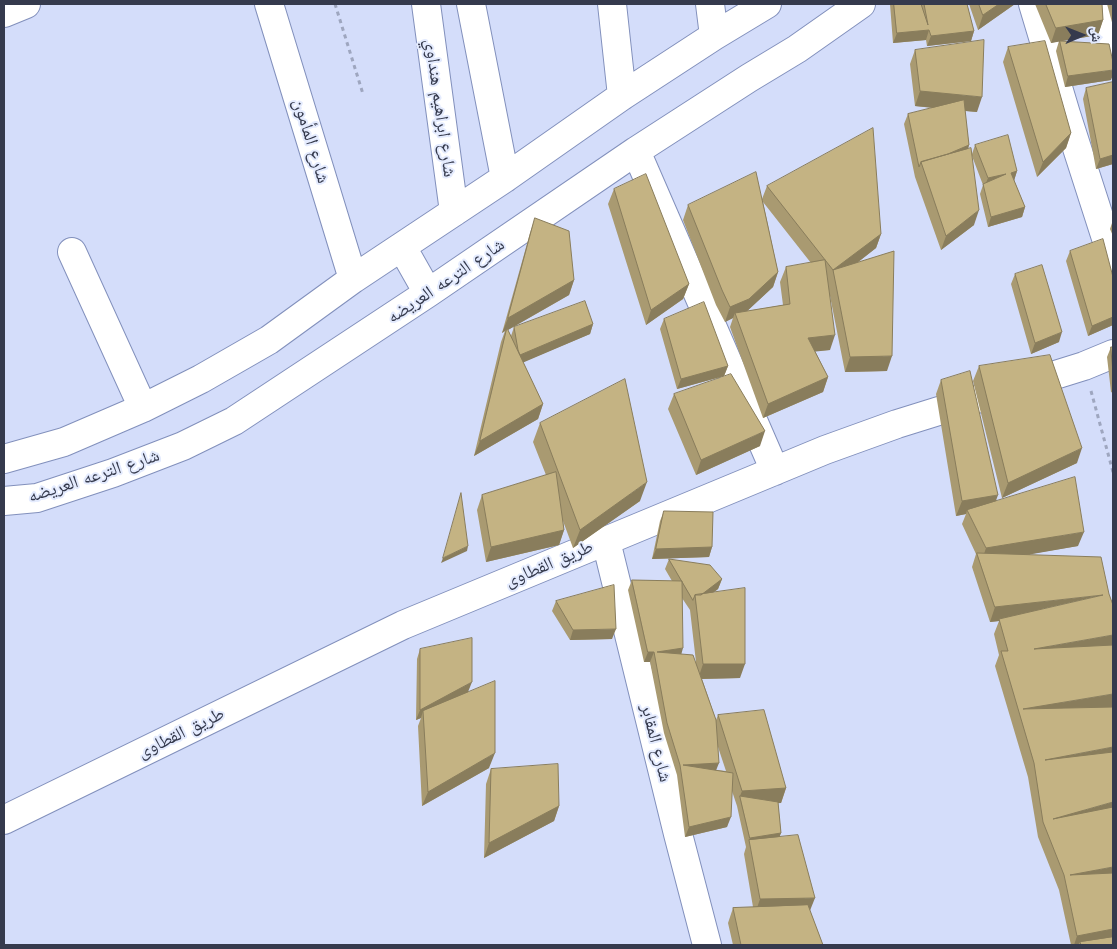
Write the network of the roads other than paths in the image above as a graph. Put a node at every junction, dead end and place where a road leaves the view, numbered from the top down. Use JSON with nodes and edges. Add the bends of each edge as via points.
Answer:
{"nodes":[{"id":1,"x":26,"y":4,"type":"edge"},
{"id":2,"x":269,"y":4,"type":"edge"},
{"id":3,"x":426,"y":4,"type":"edge"},
{"id":4,"x":471,"y":4,"type":"edge"},
{"id":5,"x":612,"y":4,"type":"edge"},
{"id":6,"x":710,"y":4,"type":"edge"},
{"id":7,"x":767,"y":4,"type":"edge"},
{"id":8,"x":861,"y":4,"type":"edge"},
{"id":9,"x":1032,"y":4,"type":"edge"},
{"id":10,"x":1100,"y":4,"type":"edge"},
{"id":11,"x":4,"y":13,"type":"edge"},
{"id":12,"x":714,"y":36,"type":"junction"},
{"id":13,"x":1113,"y":48,"type":"edge"},
{"id":14,"x":622,"y":96,"type":"junction"},
{"id":15,"x":636,"y":151,"type":"junction"},
{"id":16,"x":504,"y":178,"type":"junction"},
{"id":17,"x":454,"y":212,"type":"junction"},
{"id":18,"x":402,"y":247,"type":"junction"},
{"id":19,"x":72,"y":252,"type":"dead end"},
{"id":20,"x":1113,"y":260,"type":"edge"},
{"id":21,"x":353,"y":279,"type":"junction"},
{"id":22,"x":428,"y":293,"type":"junction"},
{"id":23,"x":1113,"y":354,"type":"edge"},
{"id":24,"x":143,"y":408,"type":"junction"},
{"id":25,"x":4,"y":459,"type":"edge"},
{"id":26,"x":775,"y":471,"type":"junction"},
{"id":27,"x":4,"y":501,"type":"edge"},
{"id":28,"x":606,"y":541,"type":"junction"},
{"id":29,"x":4,"y":820,"type":"edge"},
{"id":30,"x":707,"y":945,"type":"edge"}],
"edges":[{"from":1,"to":11,"type":"street"},
{"from":2,"to":21,"type":"street","name":"شارع المأمون"},
{"from":3,"to":17,"type":"street","name":"شارع ابراهيم هنداوي"},
{"from":4,"to":16,"type":"street"},
{"from":5,"to":14,"type":"street"},
{"from":6,"to":12,"type":"street"},
{"from":7,"to":12,"type":"street"},
{"from":8,"to":15,"type":"street","name":"شارع الترعه العريضه","via":[[797,49]]},
{"from":9,"to":20,"type":"street"},
{"from":10,"to":13,"type":"street"},
{"from":12,"to":14,"type":"street"},
{"from":14,"to":16,"type":"street"},
{"from":15,"to":22,"type":"street","name":"شارع الترعه العريضه"},
{"from":15,"to":26,"type":"street"},
{"from":16,"to":17,"type":"street"},
{"from":17,"to":18,"type":"street"},
{"from":18,"to":21,"type":"street"},
{"from":18,"to":22,"type":"street"},
{"from":19,"to":24,"type":"street"},
{"from":21,"to":24,"type":"street","via":[[269,340]]},
{"from":22,"to":27,"type":"street","name":"شارع الترعه العريضه","via":[[234,421],[182,446],[112,473],[37,498]]},
{"from":23,"to":26,"type":"street","name":"طريق القطاوى","via":[[856,438]]},
{"from":24,"to":25,"type":"street","via":[[64,442]]},
{"from":26,"to":28,"type":"street","name":"طريق القطاوى"},
{"from":28,"to":29,"type":"street","name":"طريق القطاوى","via":[[403,625]]},
{"from":28,"to":30,"type":"street","name":"شارع المقابر"}]}
